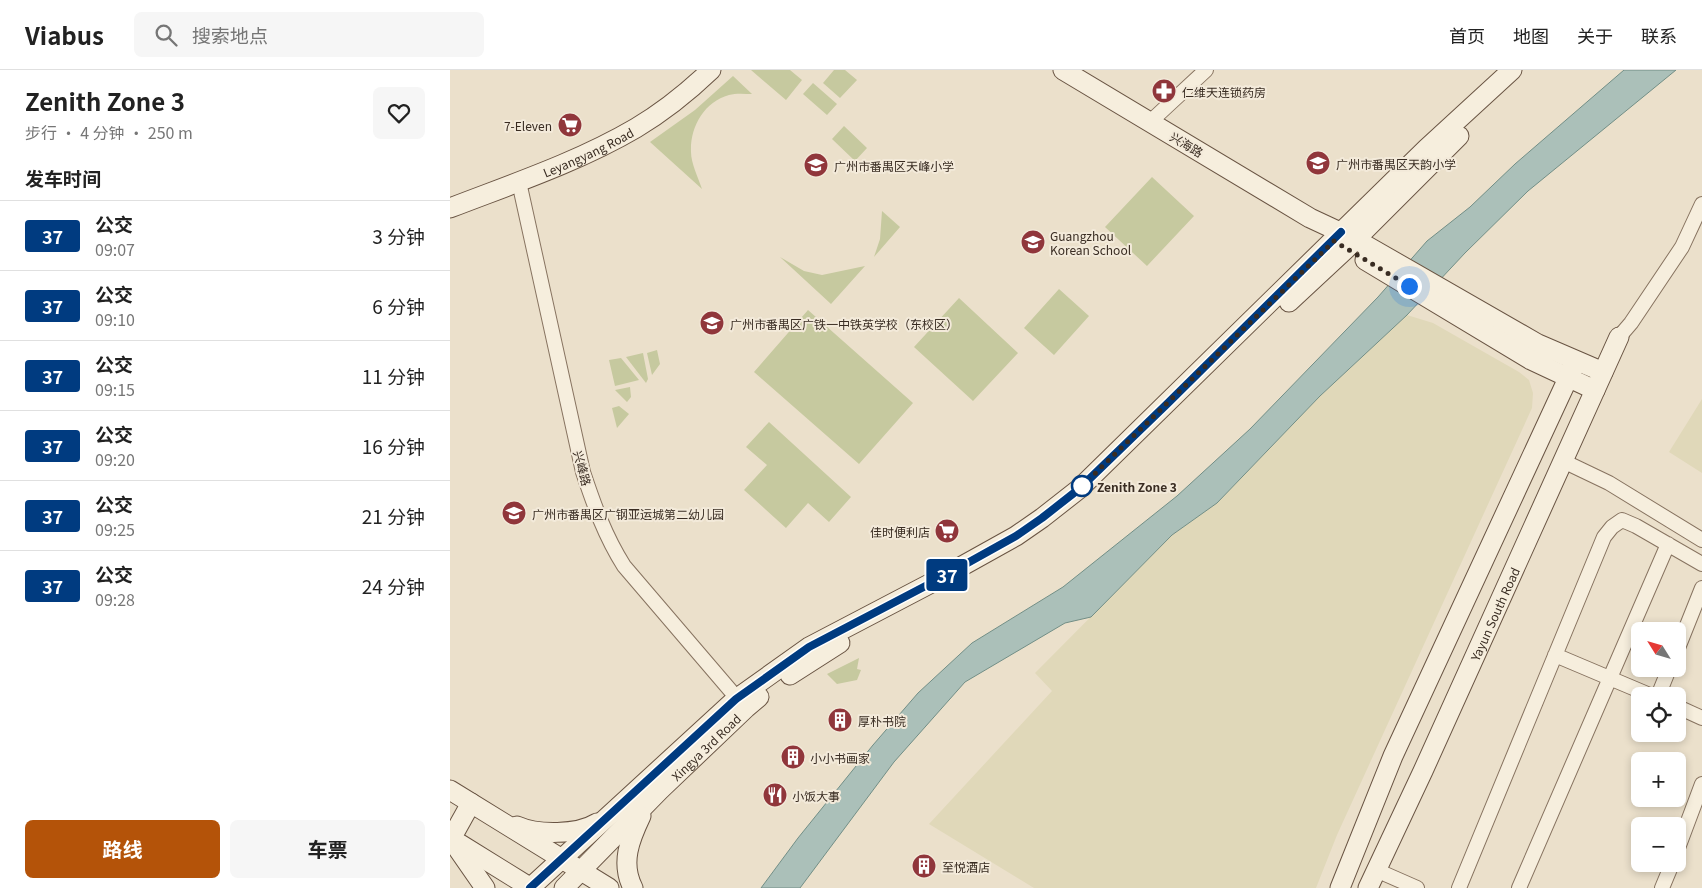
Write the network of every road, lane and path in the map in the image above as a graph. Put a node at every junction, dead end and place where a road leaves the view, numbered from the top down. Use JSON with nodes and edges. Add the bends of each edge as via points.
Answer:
{"nodes":[{"id":1,"x":711,"y":70,"type":"edge"},
{"id":2,"x":1063,"y":70,"type":"edge"},
{"id":3,"x":1206,"y":70,"type":"edge"},
{"id":4,"x":1513,"y":70,"type":"edge"},
{"id":5,"x":1150,"y":122,"type":"junction"},
{"id":6,"x":519,"y":182,"type":"junction"},
{"id":7,"x":1702,"y":204,"type":"edge"},
{"id":8,"x":450,"y":208,"type":"edge"},
{"id":9,"x":1344,"y":240,"type":"junction"},
{"id":10,"x":1619,"y":337,"type":"joint"},
{"id":11,"x":1573,"y":370,"type":"junction"},
{"id":12,"x":1603,"y":372,"type":"junction"},
{"id":13,"x":1595,"y":390,"type":"junction"},
{"id":14,"x":1563,"y":461,"type":"junction"},
{"id":15,"x":1702,"y":540,"type":"edge"},
{"id":16,"x":1668,"y":544,"type":"junction"},
{"id":17,"x":1702,"y":564,"type":"edge"},
{"id":18,"x":1702,"y":588,"type":"edge"},
{"id":19,"x":1686,"y":628,"type":"edge"},
{"id":20,"x":1556,"y":655,"type":"junction"},
{"id":21,"x":1610,"y":678,"type":"junction"},
{"id":22,"x":1631,"y":687,"type":"edge"},
{"id":23,"x":741,"y":703,"type":"junction"},
{"id":24,"x":1686,"y":711,"type":"edge"},
{"id":25,"x":1702,"y":718,"type":"edge"},
{"id":26,"x":1702,"y":784,"type":"edge"},
{"id":27,"x":450,"y":790,"type":"edge"},
{"id":28,"x":660,"y":790,"type":"junction"},
{"id":29,"x":471,"y":804,"type":"junction"},
{"id":30,"x":609,"y":816,"type":"junction"},
{"id":31,"x":493,"y":817,"type":"junction"},
{"id":32,"x":1686,"y":827,"type":"edge"},
{"id":33,"x":450,"y":839,"type":"edge"},
{"id":34,"x":562,"y":859,"type":"junction"},
{"id":35,"x":580,"y":870,"type":"junction"},
{"id":36,"x":1376,"y":870,"type":"junction"},
{"id":37,"x":1669,"y":872,"type":"edge"},
{"id":38,"x":485,"y":888,"type":"edge"},
{"id":39,"x":530,"y":888,"type":"edge"},
{"id":40,"x":564,"y":888,"type":"edge"},
{"id":41,"x":609,"y":888,"type":"edge"},
{"id":42,"x":633,"y":888,"type":"edge"},
{"id":43,"x":1340,"y":888,"type":"edge"},
{"id":44,"x":1368,"y":888,"type":"edge"},
{"id":45,"x":1417,"y":888,"type":"edge"},
{"id":46,"x":1458,"y":888,"type":"edge"},
{"id":47,"x":1519,"y":888,"type":"edge"},
{"id":48,"x":1662,"y":888,"type":"edge"}],
"edges":[{"from":1,"to":6,"type":"street","name":"Leyangyang Road","via":[[673,103],[636,128],[591,152]]},
{"from":2,"to":5,"type":"street","name":"兴海路"},
{"from":3,"to":5,"type":"street"},
{"from":4,"to":9,"type":"street","via":[[1426,149]]},
{"from":5,"to":9,"type":"street","name":"兴海路"},
{"from":6,"to":8,"type":"street","name":"Leyangyang Road"},
{"from":6,"to":23,"type":"street","name":"兴峰路","via":[[583,472],[597,515],[624,566]]},
{"from":7,"to":10,"type":"street","via":[[1682,247]]},
{"from":9,"to":11,"type":"street","name":"兴海路","via":[[1446,300],[1538,344]]},
{"from":9,"to":23,"type":"street","name":"Xingya 3rd Road","via":[[1107,476],[1062,514],[1018,544],[834,646]]},
{"from":10,"to":12,"type":"street","name":"Yayun South Road"},
{"from":11,"to":12,"type":"street"},
{"from":11,"to":13,"type":"street"},
{"from":11,"to":43,"type":"street","via":[[1393,756]]},
{"from":12,"to":13,"type":"street","name":"Yayun South Road"},
{"from":13,"to":14,"type":"street","name":"Yayun South Road"},
{"from":14,"to":15,"type":"street","via":[[1609,484]]},
{"from":14,"to":36,"type":"street","name":"Yayun South Road"},
{"from":16,"to":17,"type":"street"},
{"from":16,"to":20,"type":"street","via":[[1622,520],[1612,527],[1604,537]]},
{"from":16,"to":21,"type":"street"},
{"from":18,"to":19,"type":"street"},
{"from":20,"to":21,"type":"street"},
{"from":20,"to":46,"type":"street"},
{"from":21,"to":22,"type":"street"},
{"from":21,"to":47,"type":"street"},
{"from":23,"to":28,"type":"street","name":"Xingya 3rd Road"},
{"from":23,"to":30,"type":"street","name":"Xingya 3rd Road"},
{"from":24,"to":25,"type":"street"},
{"from":26,"to":32,"type":"street"},
{"from":27,"to":29,"type":"street"},
{"from":28,"to":35,"type":"street","name":"Xingya 3rd Road"},
{"from":28,"to":42,"type":"street","via":[[642,814],[628,846],[628,875]]},
{"from":29,"to":31,"type":"street"},
{"from":29,"to":33,"type":"street"},
{"from":30,"to":31,"type":"street","via":[[593,826],[566,832],[533,831]]},
{"from":30,"to":34,"type":"street","name":"Xingya 3rd Road"},
{"from":31,"to":34,"type":"street"},
{"from":33,"to":38,"type":"street"},
{"from":33,"to":39,"type":"street"},
{"from":34,"to":35,"type":"street"},
{"from":34,"to":39,"type":"street","name":"Xingya 3rd Road"},
{"from":35,"to":40,"type":"street","name":"Xingya 3rd Road"},
{"from":35,"to":41,"type":"street"},
{"from":36,"to":44,"type":"street","name":"Yayun South Road"},
{"from":36,"to":45,"type":"street"},
{"from":37,"to":48,"type":"street"}]}
